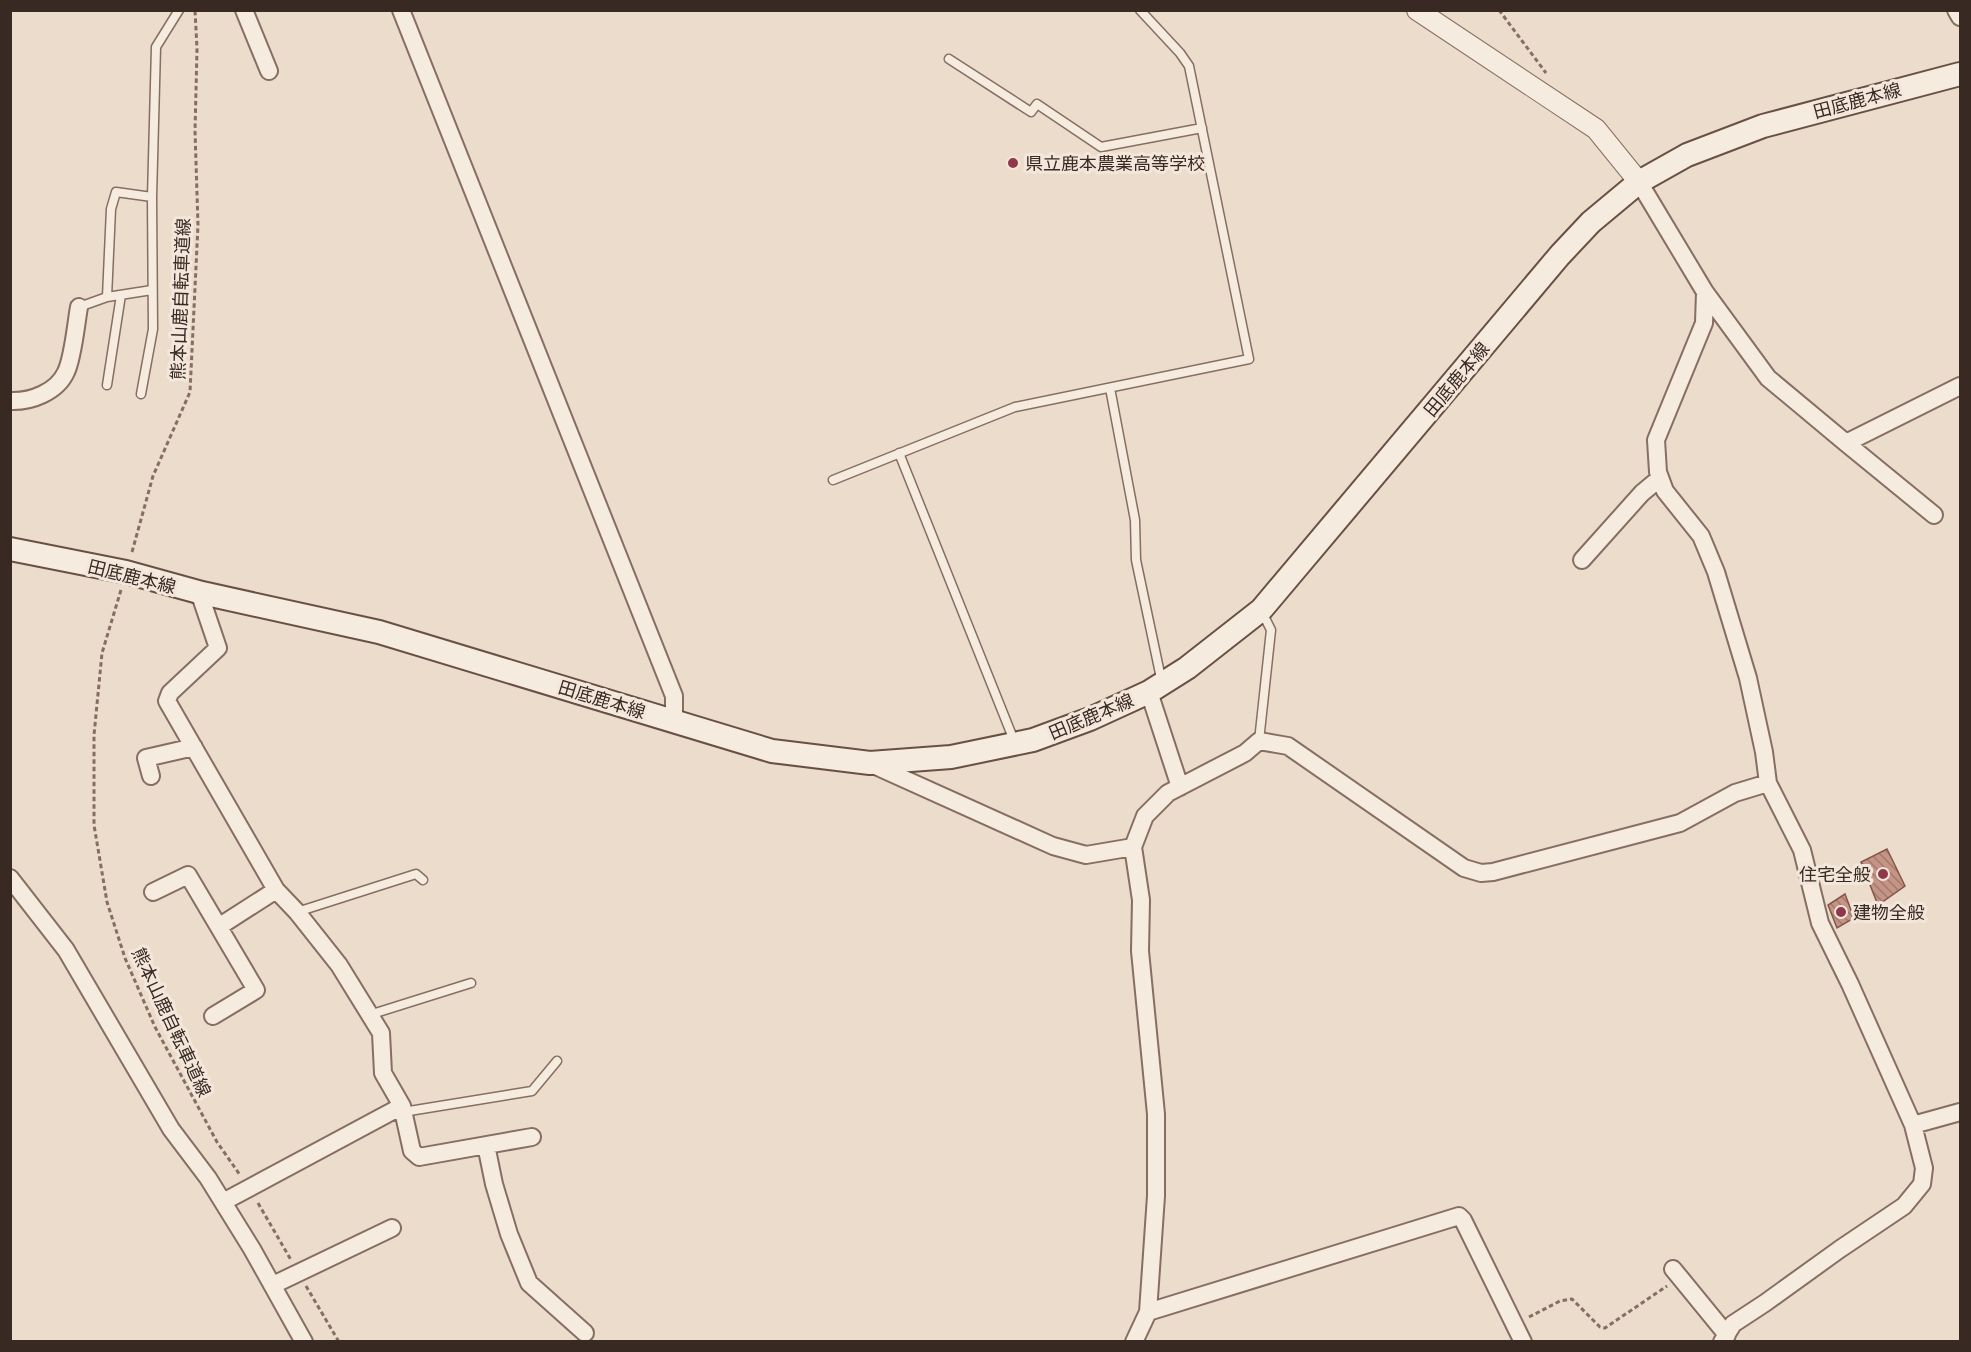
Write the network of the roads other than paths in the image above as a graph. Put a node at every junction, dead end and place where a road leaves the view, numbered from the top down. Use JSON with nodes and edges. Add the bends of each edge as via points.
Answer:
{"nodes":[{"id":1,"x":178,"y":10,"type":"edge"},
{"id":2,"x":244,"y":10,"type":"edge"},
{"id":3,"x":401,"y":10,"type":"edge"},
{"id":4,"x":1140,"y":10,"type":"edge"},
{"id":5,"x":1417,"y":10,"type":"edge"},
{"id":6,"x":1956,"y":10,"type":"edge"},
{"id":7,"x":1960,"y":17,"type":"edge"},
{"id":8,"x":948,"y":59,"type":"dead end"},
{"id":9,"x":269,"y":71,"type":"dead end"},
{"id":10,"x":1960,"y":74,"type":"edge"},
{"id":11,"x":1202,"y":128,"type":"junction"},
{"id":12,"x":1639,"y":182,"type":"junction"},
{"id":13,"x":152,"y":197,"type":"junction"},
{"id":14,"x":152,"y":290,"type":"junction"},
{"id":15,"x":1705,"y":292,"type":"junction"},
{"id":16,"x":121,"y":295,"type":"junction"},
{"id":17,"x":107,"y":297,"type":"junction"},
{"id":18,"x":79,"y":307,"type":"joint"},
{"id":19,"x":107,"y":385,"type":"dead end"},
{"id":20,"x":1960,"y":386,"type":"edge"},
{"id":21,"x":1110,"y":388,"type":"junction"},
{"id":22,"x":141,"y":394,"type":"dead end"},
{"id":23,"x":10,"y":401,"type":"edge"},
{"id":24,"x":1846,"y":442,"type":"junction"},
{"id":25,"x":899,"y":453,"type":"junction"},
{"id":26,"x":1660,"y":478,"type":"junction"},
{"id":27,"x":833,"y":480,"type":"dead end"},
{"id":28,"x":1934,"y":515,"type":"dead end"},
{"id":29,"x":10,"y":549,"type":"edge"},
{"id":30,"x":1582,"y":560,"type":"dead end"},
{"id":31,"x":199,"y":592,"type":"junction"},
{"id":32,"x":1261,"y":610,"type":"junction"},
{"id":33,"x":1155,"y":688,"type":"junction"},
{"id":34,"x":674,"y":721,"type":"junction"},
{"id":35,"x":1259,"y":741,"type":"junction"},
{"id":36,"x":1016,"y":744,"type":"junction"},
{"id":37,"x":194,"y":747,"type":"junction"},
{"id":38,"x":870,"y":764,"type":"junction"},
{"id":39,"x":151,"y":776,"type":"dead end"},
{"id":40,"x":1767,"y":783,"type":"junction"},
{"id":41,"x":1180,"y":787,"type":"junction"},
{"id":42,"x":1133,"y":847,"type":"junction"},
{"id":43,"x":10,"y":878,"type":"edge"},
{"id":44,"x":423,"y":880,"type":"dead end"},
{"id":45,"x":276,"y":890,"type":"junction"},
{"id":46,"x":153,"y":892,"type":"dead end"},
{"id":47,"x":297,"y":912,"type":"junction"},
{"id":48,"x":220,"y":926,"type":"junction"},
{"id":49,"x":471,"y":984,"type":"dead end"},
{"id":50,"x":369,"y":1015,"type":"junction"},
{"id":51,"x":213,"y":1016,"type":"dead end"},
{"id":52,"x":557,"y":1061,"type":"dead end"},
{"id":53,"x":403,"y":1109,"type":"junction"},
{"id":54,"x":1960,"y":1112,"type":"edge"},
{"id":55,"x":1913,"y":1125,"type":"junction"},
{"id":56,"x":532,"y":1137,"type":"dead end"},
{"id":57,"x":486,"y":1145,"type":"junction"},
{"id":58,"x":223,"y":1202,"type":"junction"},
{"id":59,"x":392,"y":1228,"type":"dead end"},
{"id":60,"x":1676,"y":1274,"type":"road end"},
{"id":61,"x":273,"y":1285,"type":"junction"},
{"id":62,"x":1148,"y":1312,"type":"junction"},
{"id":63,"x":585,"y":1333,"type":"dead end"},
{"id":64,"x":1724,"y":1338,"type":"edge"},
{"id":65,"x":304,"y":1341,"type":"edge"},
{"id":66,"x":1134,"y":1341,"type":"edge"},
{"id":67,"x":1523,"y":1341,"type":"edge"}],
"edges":[{"from":1,"to":13,"type":"lane","via":[[156,47]]},
{"from":2,"to":9,"type":"street"},
{"from":3,"to":34,"type":"street","via":[[674,696]]},
{"from":4,"to":11,"type":"lane","via":[[1189,66]]},
{"from":5,"to":12,"type":"street","via":[[1596,129]]},
{"from":6,"to":7,"type":"street"},
{"from":8,"to":11,"type":"lane","via":[[1031,112],[1037,104],[1101,147]]},
{"from":10,"to":12,"type":"main road","name":"田底鹿本線","via":[[1763,126],[1687,154]]},
{"from":11,"to":21,"type":"lane","via":[[1248,359]]},
{"from":12,"to":15,"type":"street"},
{"from":12,"to":32,"type":"main road","name":"田底鹿本線","via":[[1591,222],[1560,255]]},
{"from":13,"to":14,"type":"lane"},
{"from":13,"to":17,"type":"lane","via":[[116,192],[111,209]]},
{"from":14,"to":16,"type":"lane"},
{"from":14,"to":22,"type":"lane","via":[[153,329]]},
{"from":15,"to":24,"type":"street","via":[[1768,378]]},
{"from":15,"to":26,"type":"street","via":[[1704,323],[1656,440]]},
{"from":16,"to":17,"type":"lane"},
{"from":16,"to":19,"type":"lane"},
{"from":17,"to":18,"type":"lane"},
{"from":18,"to":23,"type":"street","via":[[67,371],[61,381],[43,395]]},
{"from":20,"to":24,"type":"street"},
{"from":21,"to":25,"type":"lane","via":[[1014,407]]},
{"from":21,"to":33,"type":"lane","via":[[1135,520],[1136,560]]},
{"from":24,"to":28,"type":"street"},
{"from":25,"to":27,"type":"lane"},
{"from":25,"to":36,"type":"lane"},
{"from":26,"to":30,"type":"street"},
{"from":26,"to":40,"type":"street","via":[[1665,491],[1701,536],[1716,572],[1748,678]]},
{"from":29,"to":31,"type":"main road","name":"田底鹿本線","via":[[126,572]]},
{"from":31,"to":34,"type":"main road","name":"田底鹿本線","via":[[379,632]]},
{"from":31,"to":37,"type":"street","via":[[218,648],[170,693],[167,701]]},
{"from":32,"to":33,"type":"main road","name":"田底鹿本線"},
{"from":32,"to":35,"type":"lane","via":[[1271,630]]},
{"from":33,"to":36,"type":"main road","name":"田底鹿本線","via":[[1090,719]]},
{"from":33,"to":41,"type":"street"},
{"from":34,"to":38,"type":"main road","name":"田底鹿本線","via":[[772,751]]},
{"from":35,"to":40,"type":"street","via":[[1288,746],[1464,868],[1481,873],[1680,823],[1735,793]]},
{"from":35,"to":41,"type":"street","via":[[1245,753]]},
{"from":36,"to":38,"type":"main road","name":"田底鹿本線","via":[[951,757]]},
{"from":37,"to":39,"type":"street","via":[[146,758]]},
{"from":37,"to":45,"type":"street"},
{"from":38,"to":42,"type":"street","via":[[1053,846],[1086,855]]},
{"from":40,"to":55,"type":"street","via":[[1802,849],[1820,923]]},
{"from":41,"to":42,"type":"street","via":[[1168,793],[1145,816]]},
{"from":42,"to":62,"type":"street","via":[[1142,900],[1140,951],[1156,1114],[1156,1196]]},
{"from":43,"to":58,"type":"street","via":[[66,950],[171,1129]]},
{"from":44,"to":47,"type":"lane","via":[[416,874]]},
{"from":45,"to":47,"type":"street"},
{"from":45,"to":48,"type":"street"},
{"from":46,"to":48,"type":"street","via":[[188,875]]},
{"from":47,"to":50,"type":"street","via":[[339,965]]},
{"from":48,"to":51,"type":"street","via":[[256,990]]},
{"from":49,"to":50,"type":"lane"},
{"from":50,"to":53,"type":"street","via":[[381,1033],[383,1073]]},
{"from":52,"to":53,"type":"lane","via":[[532,1092]]},
{"from":53,"to":57,"type":"street","via":[[412,1151],[419,1157]]},
{"from":53,"to":58,"type":"street"},
{"from":54,"to":55,"type":"street"},
{"from":55,"to":64,"type":"street","via":[[1924,1168],[1916,1193],[1904,1206],[1733,1324]]},
{"from":56,"to":57,"type":"street"},
{"from":57,"to":63,"type":"street","via":[[509,1234],[529,1283]]},
{"from":58,"to":61,"type":"street"},
{"from":59,"to":61,"type":"street"},
{"from":60,"to":64,"type":"street"},
{"from":61,"to":65,"type":"street"},
{"from":62,"to":66,"type":"street"},
{"from":62,"to":67,"type":"street","via":[[1459,1216]]}]}
